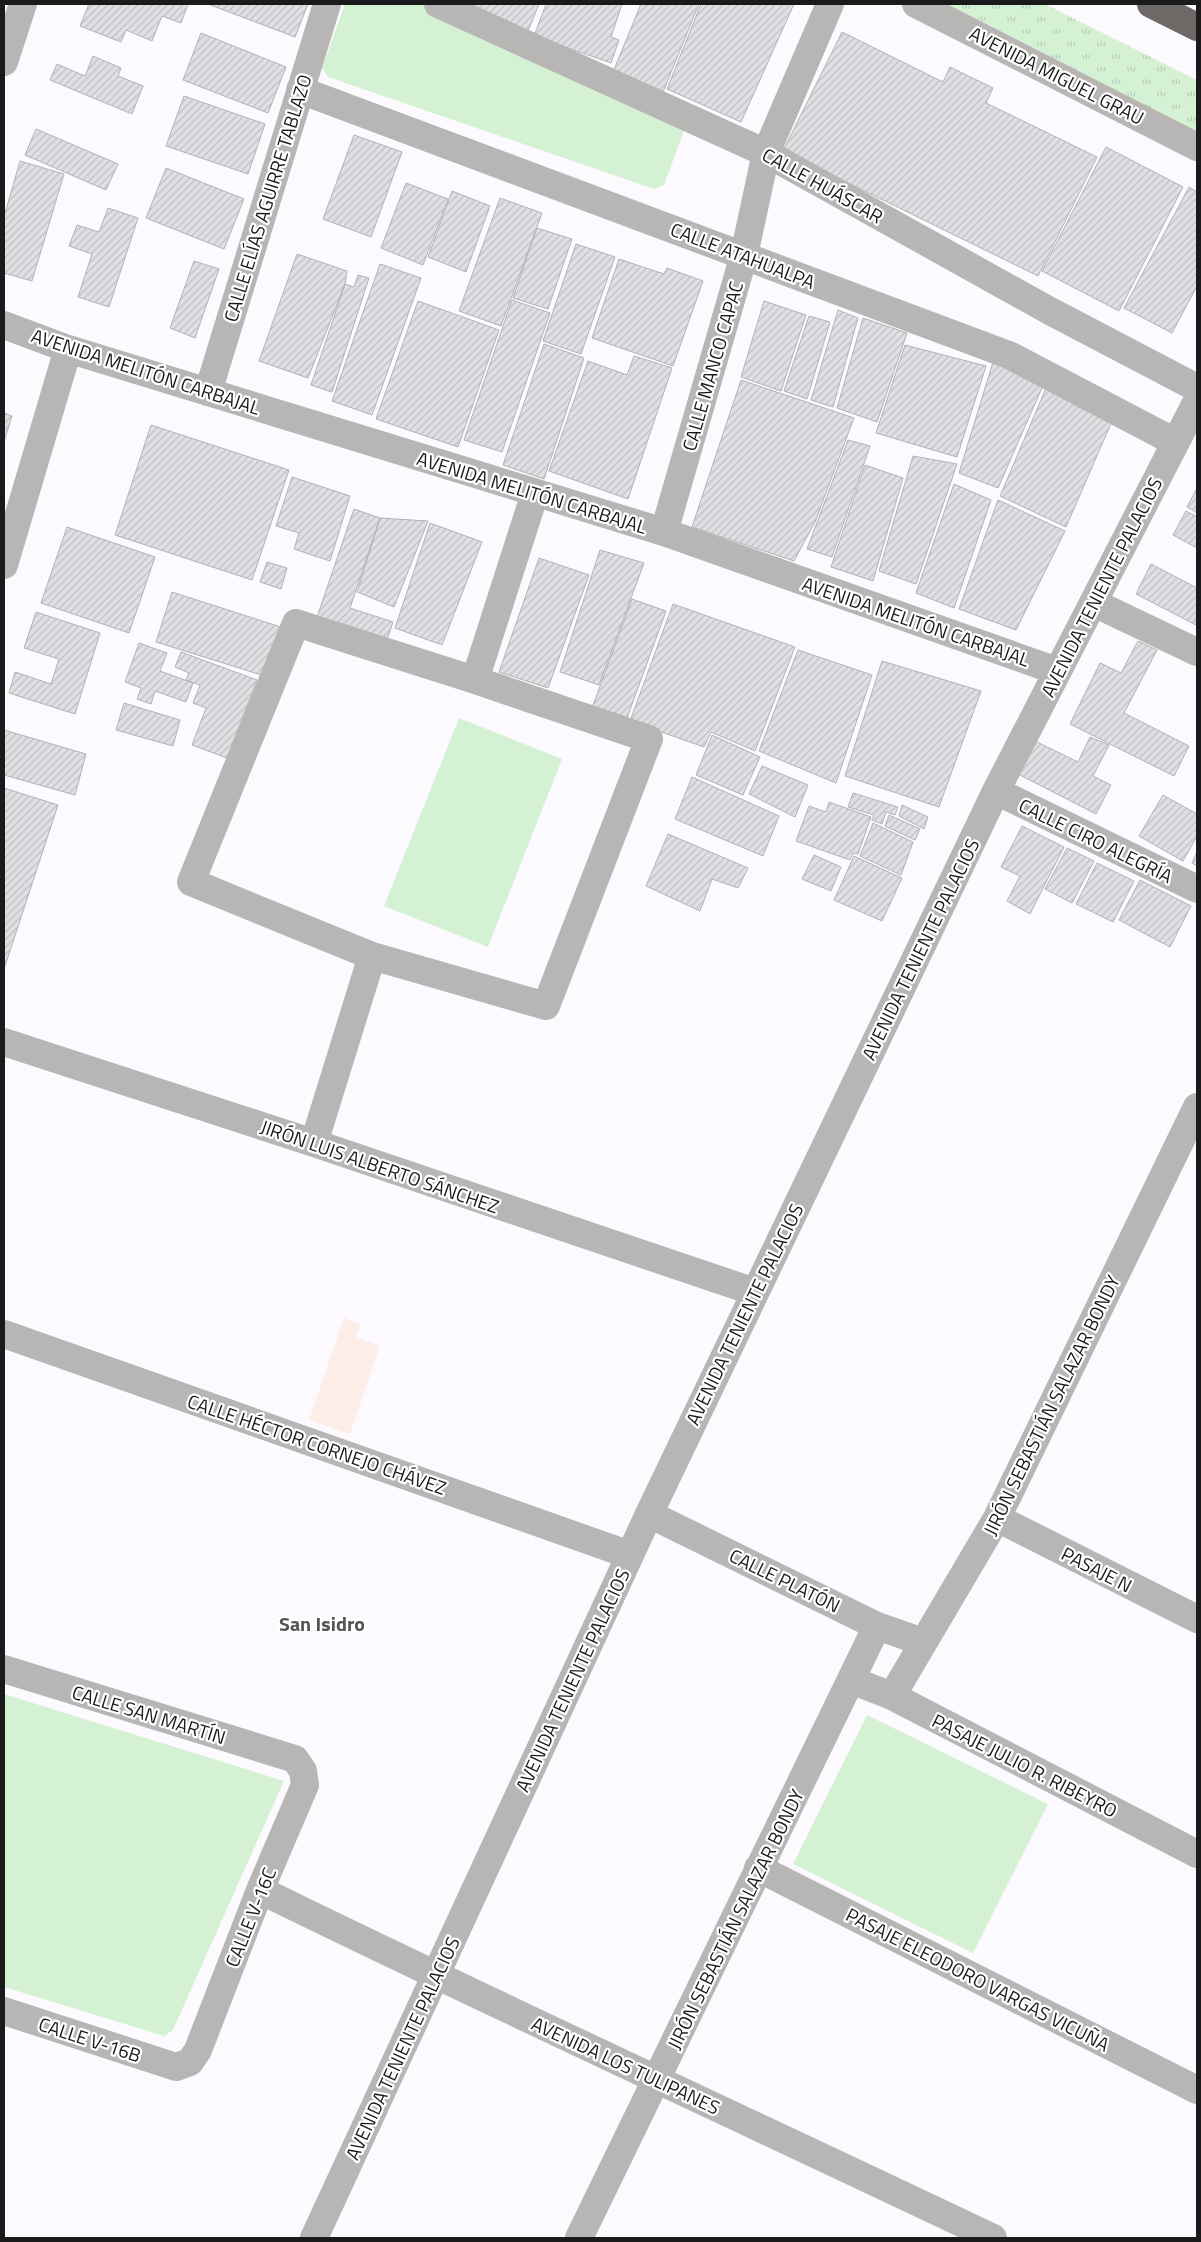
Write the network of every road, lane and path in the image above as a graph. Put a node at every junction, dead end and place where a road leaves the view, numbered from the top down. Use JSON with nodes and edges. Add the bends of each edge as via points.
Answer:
{"nodes":[{"id":1,"x":23,"y":4,"type":"edge"},
{"id":2,"x":327,"y":4,"type":"edge"},
{"id":3,"x":438,"y":4,"type":"edge"},
{"id":4,"x":830,"y":4,"type":"edge"},
{"id":5,"x":916,"y":4,"type":"edge"},
{"id":6,"x":1151,"y":4,"type":"edge"},
{"id":7,"x":1197,"y":27,"type":"edge"},
{"id":8,"x":4,"y":62,"type":"edge"},
{"id":9,"x":300,"y":90,"type":"junction"},
{"id":10,"x":1197,"y":147,"type":"edge"},
{"id":11,"x":766,"y":153,"type":"junction"},
{"id":12,"x":744,"y":255,"type":"junction"},
{"id":13,"x":4,"y":324,"type":"edge"},
{"id":14,"x":68,"y":349,"type":"junction"},
{"id":15,"x":208,"y":392,"type":"junction"},
{"id":16,"x":1196,"y":404,"type":"edge"},
{"id":17,"x":1175,"y":442,"type":"junction"},
{"id":18,"x":536,"y":493,"type":"junction"},
{"id":19,"x":664,"y":532,"type":"junction"},
{"id":20,"x":4,"y":565,"type":"edge"},
{"id":21,"x":1094,"y":603,"type":"junction"},
{"id":22,"x":1197,"y":652,"type":"edge"},
{"id":23,"x":1057,"y":671,"type":"junction"},
{"id":24,"x":475,"y":680,"type":"junction"},
{"id":25,"x":996,"y":791,"type":"junction"},
{"id":26,"x":1197,"y":889,"type":"edge"},
{"id":27,"x":372,"y":956,"type":"junction"},
{"id":28,"x":4,"y":1042,"type":"edge"},
{"id":29,"x":1197,"y":1107,"type":"edge"},
{"id":30,"x":314,"y":1143,"type":"junction"},
{"id":31,"x":755,"y":1292,"type":"junction"},
{"id":32,"x":4,"y":1334,"type":"edge"},
{"id":33,"x":649,"y":1514,"type":"junction"},
{"id":34,"x":997,"y":1518,"type":"junction"},
{"id":35,"x":630,"y":1554,"type":"junction"},
{"id":36,"x":1197,"y":1619,"type":"edge"},
{"id":37,"x":877,"y":1626,"type":"junction"},
{"id":38,"x":923,"y":1642,"type":"junction"},
{"id":39,"x":4,"y":1669,"type":"edge"},
{"id":40,"x":851,"y":1680,"type":"junction"},
{"id":41,"x":892,"y":1696,"type":"junction"},
{"id":42,"x":295,"y":1759,"type":"joint"},
{"id":43,"x":1197,"y":1854,"type":"edge"},
{"id":44,"x":758,"y":1868,"type":"junction"},
{"id":45,"x":260,"y":1890,"type":"junction"},
{"id":46,"x":436,"y":1976,"type":"junction"},
{"id":47,"x":4,"y":2011,"type":"edge"},
{"id":48,"x":176,"y":2067,"type":"joint"},
{"id":49,"x":657,"y":2078,"type":"junction"},
{"id":50,"x":1197,"y":2090,"type":"edge"},
{"id":51,"x":314,"y":2238,"type":"edge"},
{"id":52,"x":579,"y":2238,"type":"edge"},
{"id":53,"x":993,"y":2238,"type":"edge"}],
"edges":[{"from":1,"to":8,"type":"street"},
{"from":2,"to":9,"type":"street","name":"CALLE ELÍAS AGUIRRE TABLAZO"},
{"from":3,"to":11,"type":"street","name":"CALLE HUÁSCAR"},
{"from":4,"to":11,"type":"street","name":"CALLE MANCO CAPAC"},
{"from":5,"to":10,"type":"street","name":"AVENIDA MIGUEL GRAU"},
{"from":6,"to":7,"type":"highway"},
{"from":9,"to":12,"type":"street","name":"CALLE ATAHUALPA"},
{"from":9,"to":15,"type":"street","name":"CALLE ELÍAS AGUIRRE TABLAZO"},
{"from":11,"to":12,"type":"street","name":"CALLE MANCO CAPAC"},
{"from":11,"to":16,"type":"street","name":"CALLE HUÁSCAR","via":[[1050,311]]},
{"from":12,"to":17,"type":"street","name":"CALLE ATAHUALPA","via":[[1009,355]]},
{"from":12,"to":19,"type":"street","name":"CALLE MANCO CAPAC"},
{"from":13,"to":14,"type":"street","name":"AVENIDA MELITÓN CARBAJAL"},
{"from":14,"to":15,"type":"street","name":"AVENIDA MELITÓN CARBAJAL"},
{"from":14,"to":20,"type":"street"},
{"from":15,"to":18,"type":"street","name":"AVENIDA MELITÓN CARBAJAL"},
{"from":16,"to":17,"type":"street","name":"AVENIDA TENIENTE PALACIOS"},
{"from":17,"to":21,"type":"street","name":"AVENIDA TENIENTE PALACIOS"},
{"from":18,"to":19,"type":"street","name":"AVENIDA MELITÓN CARBAJAL"},
{"from":18,"to":24,"type":"street"},
{"from":19,"to":23,"type":"street","name":"AVENIDA MELITÓN CARBAJAL"},
{"from":21,"to":22,"type":"street"},
{"from":21,"to":23,"type":"street","name":"AVENIDA TENIENTE PALACIOS"},
{"from":23,"to":25,"type":"street","name":"AVENIDA TENIENTE PALACIOS"},
{"from":24,"to":27,"type":"street","via":[[649,739],[546,1006]]},
{"from":24,"to":27,"type":"street","via":[[296,623],[191,882]]},
{"from":25,"to":26,"type":"street","name":"CALLE CIRO ALEGRÍA"},
{"from":25,"to":31,"type":"street","name":"AVENIDA TENIENTE PALACIOS"},
{"from":27,"to":30,"type":"street"},
{"from":28,"to":30,"type":"street","name":"JIRÓN LUIS ALBERTO SÁNCHEZ"},
{"from":29,"to":34,"type":"street","name":"JIRÓN SEBASTIÁN SALAZAR BONDY"},
{"from":30,"to":31,"type":"street","name":"JIRÓN LUIS ALBERTO SÁNCHEZ"},
{"from":31,"to":33,"type":"street","name":"AVENIDA TENIENTE PALACIOS"},
{"from":32,"to":35,"type":"street","name":"CALLE HÉCTOR CORNEJO CHÁVEZ"},
{"from":33,"to":35,"type":"street","name":"AVENIDA TENIENTE PALACIOS"},
{"from":33,"to":37,"type":"street","name":"CALLE PLATÓN"},
{"from":34,"to":36,"type":"street","name":"PASAJE N"},
{"from":34,"to":38,"type":"street","name":"JIRÓN SEBASTIÁN SALAZAR BONDY"},
{"from":35,"to":46,"type":"street","name":"AVENIDA TENIENTE PALACIOS"},
{"from":37,"to":38,"type":"street","name":"CALLE PLATÓN"},
{"from":37,"to":40,"type":"street","name":"JIRÓN SEBASTIÁN SALAZAR BONDY"},
{"from":38,"to":41,"type":"street","name":"JIRÓN SEBASTIÁN SALAZAR BONDY"},
{"from":39,"to":42,"type":"street","name":"CALLE SAN MARTÍN"},
{"from":40,"to":41,"type":"street","name":"PASAJE JULIO R. RIBEYRO"},
{"from":40,"to":44,"type":"street","name":"JIRÓN SEBASTIÁN SALAZAR BONDY"},
{"from":41,"to":43,"type":"street","name":"PASAJE JULIO R. RIBEYRO"},
{"from":42,"to":45,"type":"street","name":"CALLE V-16C","via":[[303,1771],[305,1785]]},
{"from":44,"to":49,"type":"street","name":"JIRÓN SEBASTIÁN SALAZAR BONDY"},
{"from":44,"to":50,"type":"street","name":"PASAJE ELEODORO VARGAS VICUÑA"},
{"from":45,"to":46,"type":"street","name":"AVENIDA LOS TULIPANES"},
{"from":45,"to":48,"type":"street","name":"CALLE V-16C","via":[[198,2050],[190,2062]]},
{"from":46,"to":49,"type":"street","name":"AVENIDA LOS TULIPANES"},
{"from":46,"to":51,"type":"street","name":"AVENIDA TENIENTE PALACIOS"},
{"from":47,"to":48,"type":"street","name":"CALLE V-16B"},
{"from":49,"to":52,"type":"street","name":"JIRÓN SEBASTIÁN SALAZAR BONDY"},
{"from":49,"to":53,"type":"street","name":"AVENIDA LOS TULIPANES"}]}
